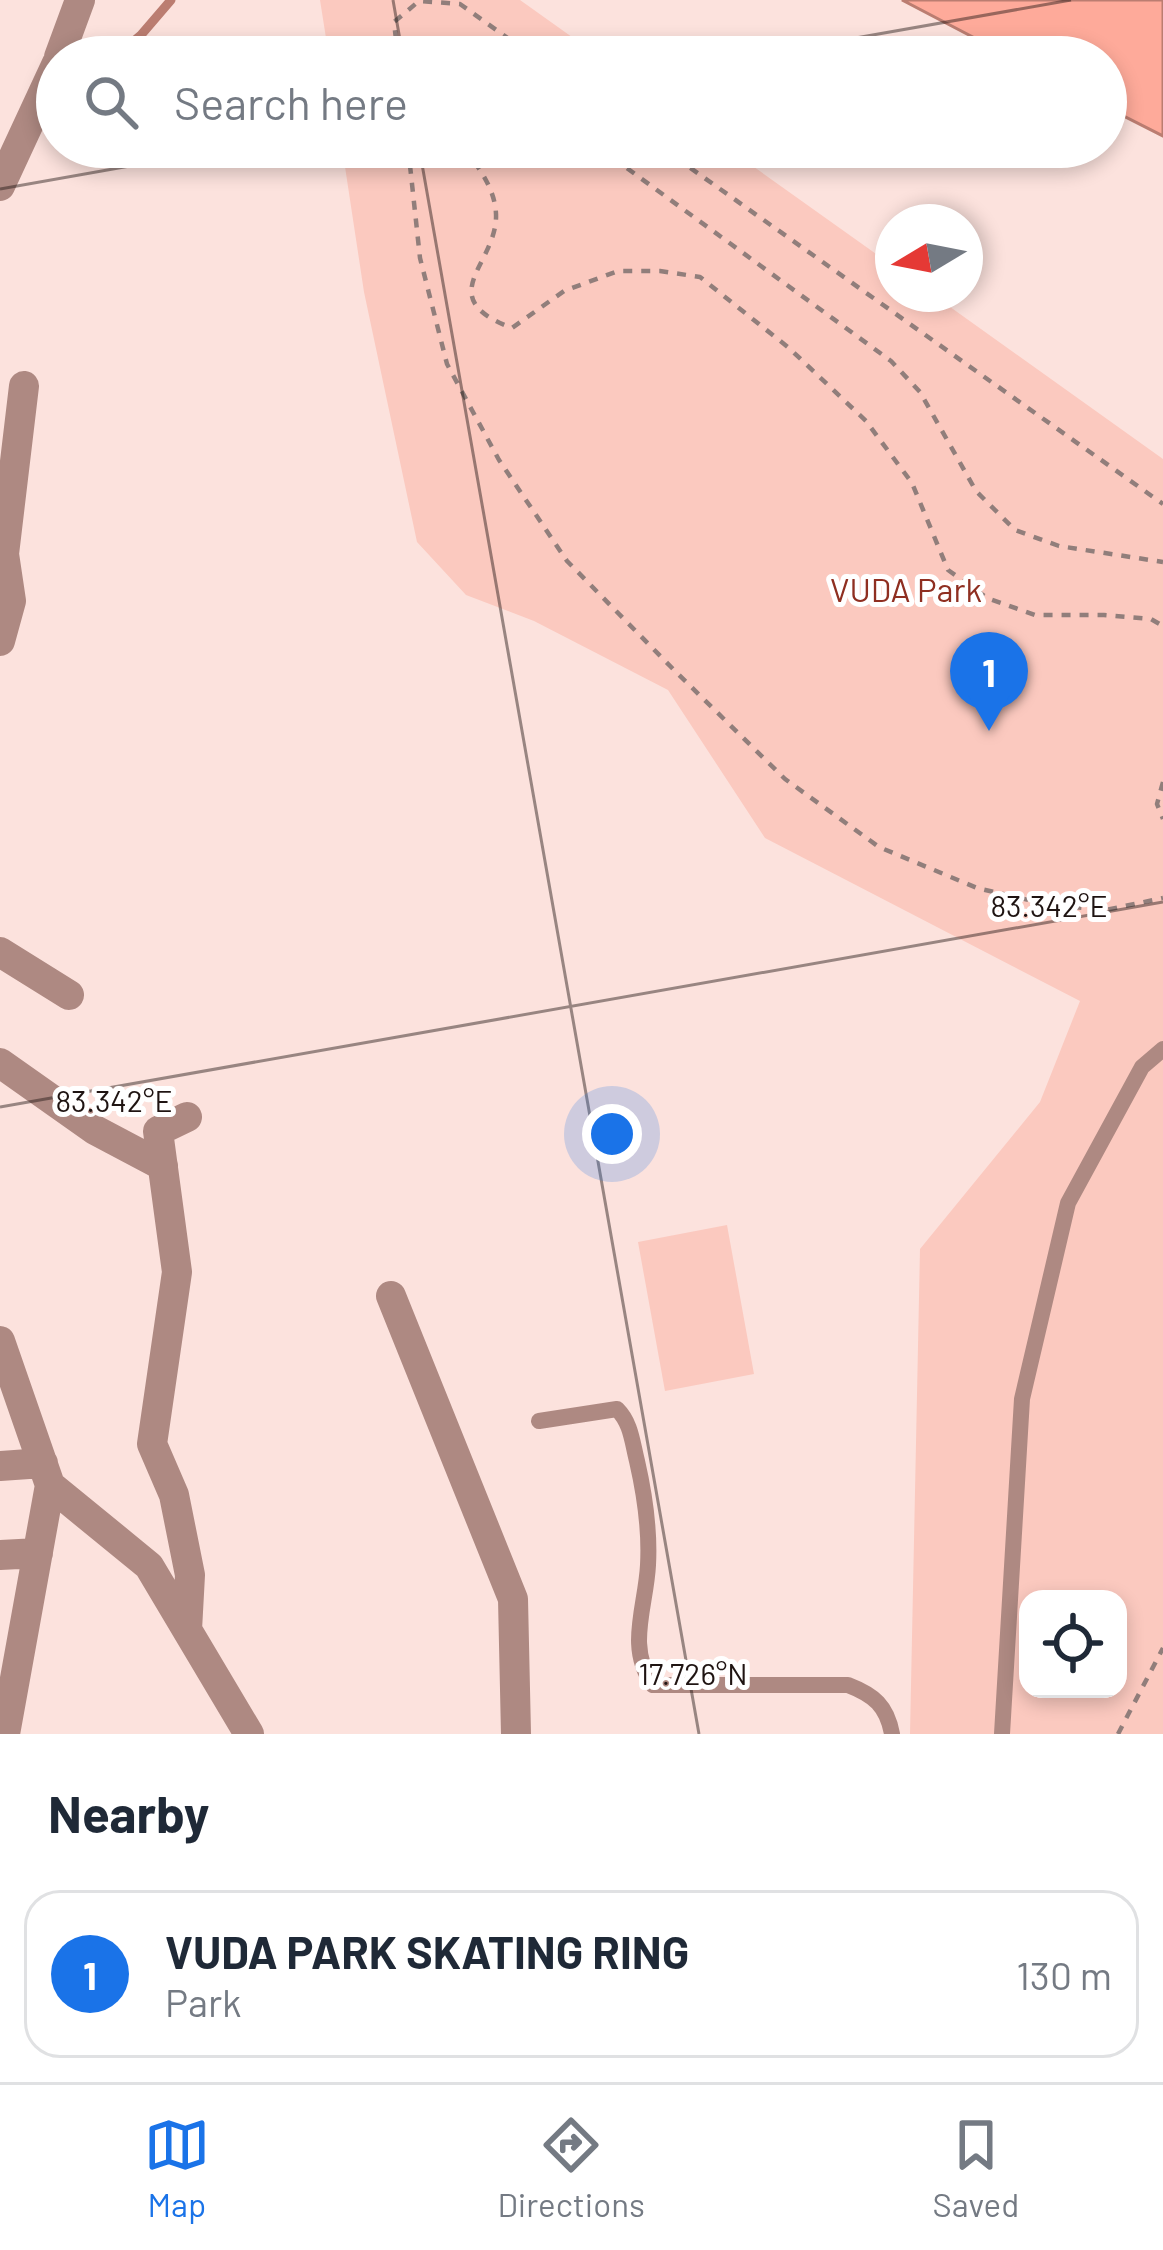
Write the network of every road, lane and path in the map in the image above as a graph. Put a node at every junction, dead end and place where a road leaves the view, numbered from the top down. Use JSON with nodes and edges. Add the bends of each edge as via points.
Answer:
{"nodes":[{"id":1,"x":80,"y":0,"type":"edge"},
{"id":2,"x":67,"y":36,"type":"edge"},
{"id":3,"x":396,"y":36,"type":"edge"},
{"id":4,"x":505,"y":36,"type":"edge"},
{"id":5,"x":36,"y":108,"type":"edge"},
{"id":6,"x":410,"y":168,"type":"edge"},
{"id":7,"x":478,"y":168,"type":"edge"},
{"id":8,"x":627,"y":168,"type":"edge"},
{"id":9,"x":691,"y":168,"type":"edge"},
{"id":10,"x":0,"y":186,"type":"edge"},
{"id":11,"x":24,"y":386,"type":"dead end"},
{"id":12,"x":1163,"y":504,"type":"edge"},
{"id":13,"x":2,"y":553,"type":"edge"},
{"id":14,"x":1163,"y":562,"type":"edge"},
{"id":15,"x":1163,"y":626,"type":"edge"},
{"id":16,"x":0,"y":641,"type":"edge"},
{"id":17,"x":1163,"y":782,"type":"edge"},
{"id":18,"x":1163,"y":818,"type":"edge"},
{"id":19,"x":1163,"y":898,"type":"edge"},
{"id":20,"x":0,"y":952,"type":"edge"},
{"id":21,"x":69,"y":995,"type":"dead end"},
{"id":22,"x":1163,"y":1048,"type":"edge"},
{"id":23,"x":0,"y":1063,"type":"edge"},
{"id":24,"x":187,"y":1117,"type":"dead end"},
{"id":25,"x":163,"y":1166,"type":"junction"},
{"id":26,"x":391,"y":1296,"type":"dead end"},
{"id":27,"x":4,"y":1357,"type":"edge"},
{"id":28,"x":538,"y":1421,"type":"dead end"},
{"id":29,"x":0,"y":1466,"type":"edge"},
{"id":30,"x":46,"y":1474,"type":"junction"},
{"id":31,"x":38,"y":1553,"type":"junction"},
{"id":32,"x":0,"y":1555,"type":"edge"},
{"id":33,"x":187,"y":1631,"type":"junction"},
{"id":34,"x":1163,"y":1648,"type":"edge"},
{"id":35,"x":7,"y":1684,"type":"edge"},
{"id":36,"x":5,"y":1734,"type":"edge"},
{"id":37,"x":249,"y":1734,"type":"edge"},
{"id":38,"x":516,"y":1734,"type":"edge"},
{"id":39,"x":892,"y":1734,"type":"edge"},
{"id":40,"x":1003,"y":1734,"type":"edge"},
{"id":41,"x":1118,"y":1734,"type":"edge"}],
"edges":[{"from":1,"to":2,"type":"street"},
{"from":3,"to":4,"type":"path","via":[[394,22],[419,1],[460,4]]},
{"from":5,"to":10,"type":"street"},
{"from":6,"to":19,"type":"path","via":[[420,258],[447,364],[499,460],[568,562],[784,779],[879,847],[976,888],[1106,910]]},
{"from":7,"to":15,"type":"path","via":[[494,193],[497,219],[470,285],[489,319],[512,328],[564,291],[618,271],[700,277],[866,421],[912,483],[948,570],[987,598],[1035,615]]},
{"from":8,"to":14,"type":"path","via":[[891,361],[920,392],[976,491],[1015,530],[1059,547]]},
{"from":9,"to":12,"type":"path"},
{"from":11,"to":13,"type":"street"},
{"from":13,"to":16,"type":"street","via":[[11,601]]},
{"from":17,"to":18,"type":"path"},
{"from":20,"to":21,"type":"street"},
{"from":22,"to":40,"type":"lane","via":[[1142,1067],[1069,1203],[1027,1377]]},
{"from":23,"to":25,"type":"street"},
{"from":24,"to":25,"type":"street","via":[[158,1131]]},
{"from":25,"to":33,"type":"street","via":[[178,1272],[152,1444],[174,1495],[190,1575]]},
{"from":26,"to":38,"type":"street","via":[[513,1599]]},
{"from":27,"to":30,"type":"street"},
{"from":28,"to":39,"type":"lane","via":[[617,1409],[628,1420],[648,1510],[637,1644],[652,1685],[848,1685],[889,1714]]},
{"from":29,"to":30,"type":"street"},
{"from":30,"to":31,"type":"street"},
{"from":30,"to":33,"type":"street","via":[[149,1566]]},
{"from":31,"to":32,"type":"street"},
{"from":31,"to":35,"type":"street"},
{"from":33,"to":37,"type":"street"},
{"from":34,"to":41,"type":"path"},
{"from":35,"to":36,"type":"street"}]}
